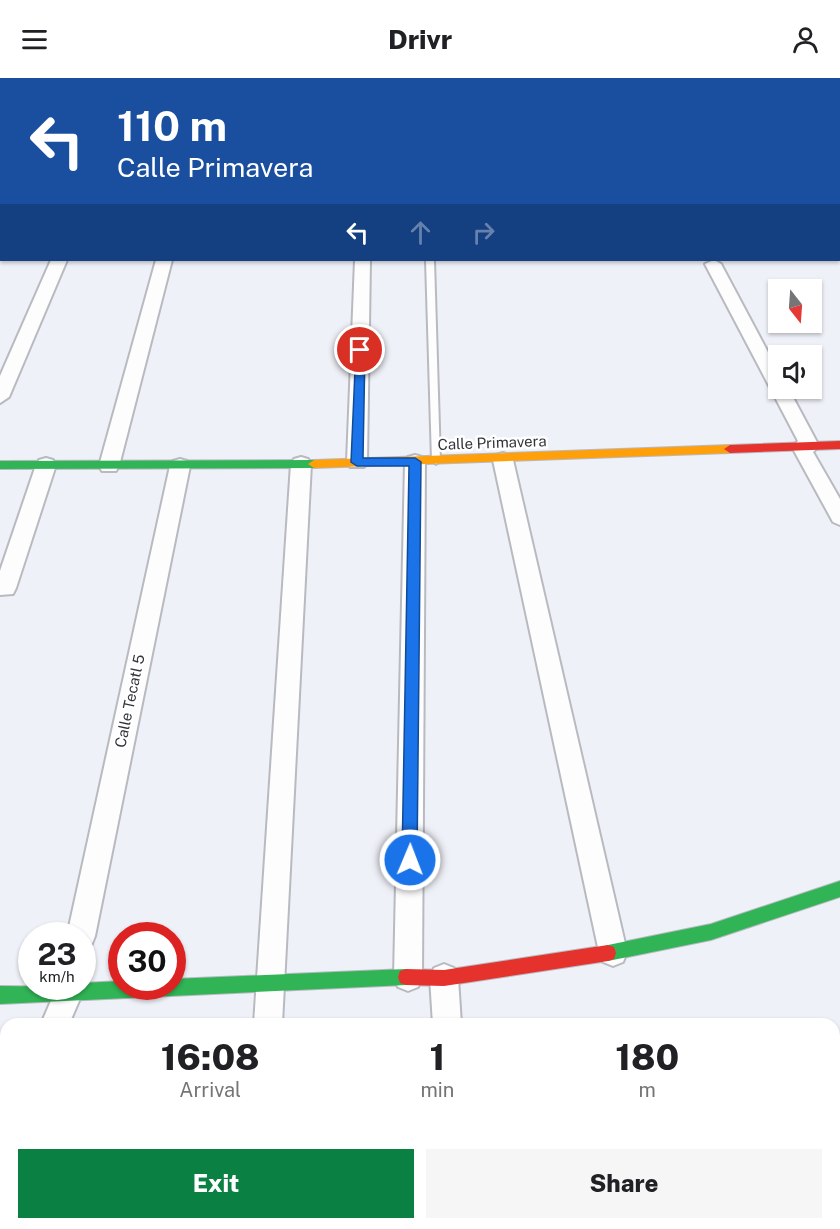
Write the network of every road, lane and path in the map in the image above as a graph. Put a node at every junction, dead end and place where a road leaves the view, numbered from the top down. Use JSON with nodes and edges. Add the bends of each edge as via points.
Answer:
{"nodes":[{"id":1,"x":59,"y":261,"type":"edge"},
{"id":2,"x":164,"y":261,"type":"edge"},
{"id":3,"x":362,"y":261,"type":"edge"},
{"id":4,"x":430,"y":261,"type":"edge"},
{"id":5,"x":713,"y":264,"type":"dead end"},
{"id":6,"x":768,"y":367,"type":"edge"},
{"id":7,"x":0,"y":397,"type":"edge"},
{"id":8,"x":784,"y":399,"type":"edge"},
{"id":9,"x":840,"y":445,"type":"edge"},
{"id":10,"x":806,"y":446,"type":"junction"},
{"id":11,"x":503,"y":460,"type":"junction"},
{"id":12,"x":425,"y":461,"type":"junction"},
{"id":13,"x":357,"y":462,"type":"junction"},
{"id":14,"x":301,"y":464,"type":"junction"},
{"id":15,"x":0,"y":465,"type":"edge"},
{"id":16,"x":46,"y":465,"type":"junction"},
{"id":17,"x":109,"y":466,"type":"junction"},
{"id":18,"x":180,"y":466,"type":"junction"},
{"id":19,"x":840,"y":517,"type":"edge"},
{"id":20,"x":5,"y":588,"type":"dead end"},
{"id":21,"x":840,"y":889,"type":"edge"},
{"id":22,"x":84,"y":922,"type":"edge"},
{"id":23,"x":613,"y":952,"type":"junction"},
{"id":24,"x":408,"y":977,"type":"junction"},
{"id":25,"x":444,"y":978,"type":"junction"},
{"id":26,"x":269,"y":985,"type":"junction"},
{"id":27,"x":96,"y":988,"type":"edge"},
{"id":28,"x":18,"y":993,"type":"edge"},
{"id":29,"x":0,"y":995,"type":"edge"},
{"id":30,"x":65,"y":1000,"type":"edge"},
{"id":31,"x":58,"y":1018,"type":"edge"},
{"id":32,"x":268,"y":1018,"type":"edge"},
{"id":33,"x":447,"y":1018,"type":"edge"}],
"edges":[{"from":1,"to":7,"type":"street"},
{"from":2,"to":17,"type":"street"},
{"from":3,"to":13,"type":"street"},
{"from":4,"to":12,"type":"lane"},
{"from":5,"to":6,"type":"street"},
{"from":8,"to":10,"type":"street"},
{"from":9,"to":10,"type":"street","name":"Calle Primavera"},
{"from":10,"to":11,"type":"street","name":"Calle Primavera"},
{"from":10,"to":19,"type":"street"},
{"from":11,"to":12,"type":"street","name":"Calle Primavera"},
{"from":11,"to":23,"type":"street"},
{"from":12,"to":13,"type":"street","name":"Calle Primavera"},
{"from":12,"to":24,"type":"street"},
{"from":13,"to":14,"type":"street","name":"Calle Primavera"},
{"from":14,"to":18,"type":"street","name":"Calle Primavera"},
{"from":14,"to":26,"type":"street"},
{"from":15,"to":16,"type":"street","name":"Calle Primavera"},
{"from":16,"to":17,"type":"street","name":"Calle Primavera"},
{"from":16,"to":20,"type":"street"},
{"from":17,"to":18,"type":"street","name":"Calle Primavera"},
{"from":18,"to":22,"type":"street","name":"Calle Tecatl 5"},
{"from":21,"to":23,"type":"street","via":[[711,932]]},
{"from":23,"to":25,"type":"street"},
{"from":24,"to":25,"type":"street"},
{"from":24,"to":26,"type":"street"},
{"from":25,"to":33,"type":"street"},
{"from":26,"to":27,"type":"street"},
{"from":26,"to":32,"type":"street"},
{"from":28,"to":29,"type":"street"},
{"from":30,"to":31,"type":"street"}]}
